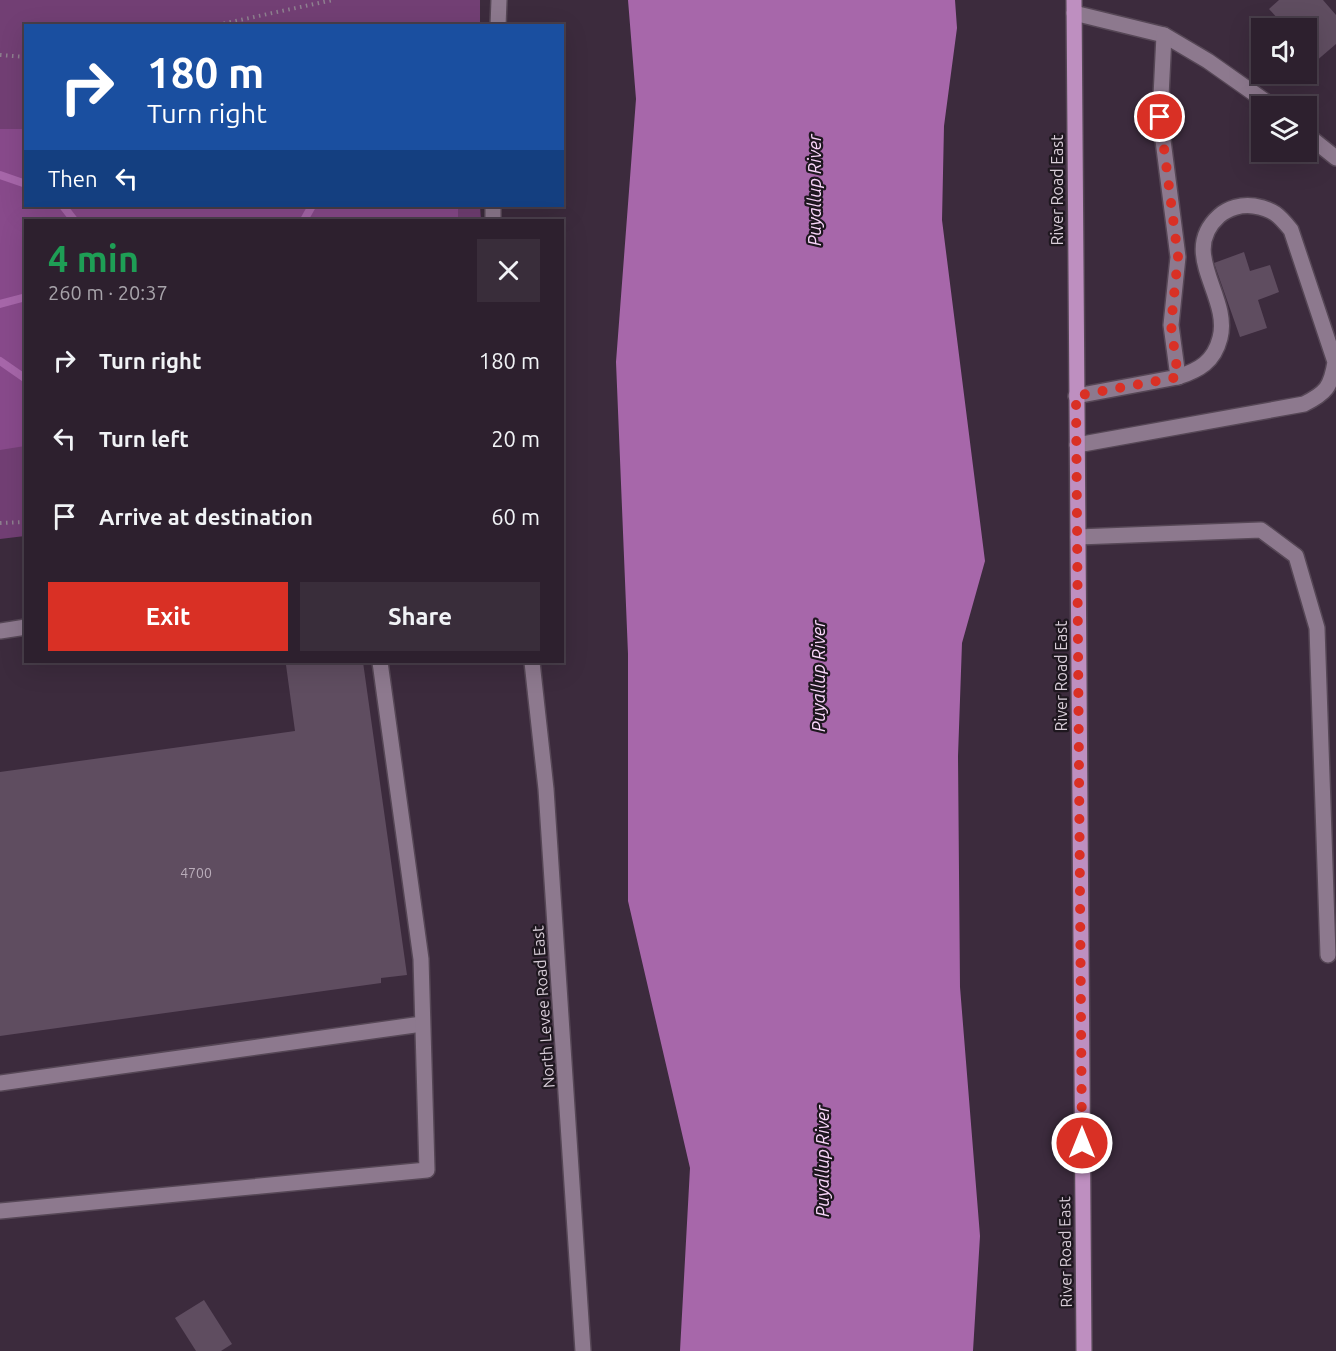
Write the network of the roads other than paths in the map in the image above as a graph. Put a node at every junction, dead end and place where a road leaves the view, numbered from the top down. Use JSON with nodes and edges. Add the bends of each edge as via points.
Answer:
{"nodes":[{"id":1,"x":499,"y":0,"type":"edge"},
{"id":2,"x":1074,"y":7,"type":"edge"},
{"id":3,"x":498,"y":24,"type":"edge"},
{"id":4,"x":1164,"y":34,"type":"junction"},
{"id":5,"x":1257,"y":96,"type":"edge"},
{"id":6,"x":1317,"y":143,"type":"edge"},
{"id":7,"x":1336,"y":158,"type":"edge"},
{"id":8,"x":1335,"y":362,"type":"edge"},
{"id":9,"x":1178,"y":377,"type":"junction"},
{"id":10,"x":1076,"y":396,"type":"junction"},
{"id":11,"x":1077,"y":445,"type":"junction"},
{"id":12,"x":1078,"y":537,"type":"junction"},
{"id":13,"x":24,"y":627,"type":"edge"},
{"id":14,"x":0,"y":631,"type":"edge"},
{"id":15,"x":380,"y":663,"type":"edge"},
{"id":16,"x":532,"y":663,"type":"edge"},
{"id":17,"x":1328,"y":955,"type":"dead end"},
{"id":18,"x":423,"y":1024,"type":"junction"},
{"id":19,"x":0,"y":1083,"type":"edge"},
{"id":20,"x":0,"y":1211,"type":"edge"},
{"id":21,"x":584,"y":1351,"type":"edge"},
{"id":22,"x":1084,"y":1351,"type":"edge"}],
"edges":[{"from":1,"to":3,"type":"street"},
{"from":2,"to":4,"type":"street"},
{"from":2,"to":10,"type":"main road","name":"River Road East"},
{"from":4,"to":5,"type":"street"},
{"from":4,"to":9,"type":"street","via":[[1160,117],[1178,257],[1171,325]]},
{"from":6,"to":7,"type":"street"},
{"from":8,"to":9,"type":"street","via":[[1291,230],[1280,216],[1265,208],[1244,205],[1223,213],[1211,224],[1204,239],[1205,267],[1222,318],[1220,338],[1212,357],[1199,370]]},
{"from":8,"to":11,"type":"street","via":[[1332,380],[1321,395],[1304,404]]},
{"from":9,"to":10,"type":"street"},
{"from":10,"to":11,"type":"main road","name":"River Road East"},
{"from":11,"to":12,"type":"main road","name":"River Road East"},
{"from":12,"to":17,"type":"street","via":[[1261,530],[1296,556],[1317,628]]},
{"from":12,"to":22,"type":"main road","name":"River Road East"},
{"from":13,"to":14,"type":"street"},
{"from":15,"to":18,"type":"street","via":[[421,959]]},
{"from":16,"to":21,"type":"street","name":"North Levee Road East","via":[[546,789]]},
{"from":18,"to":19,"type":"street"},
{"from":18,"to":20,"type":"street","via":[[427,1170]]}]}
